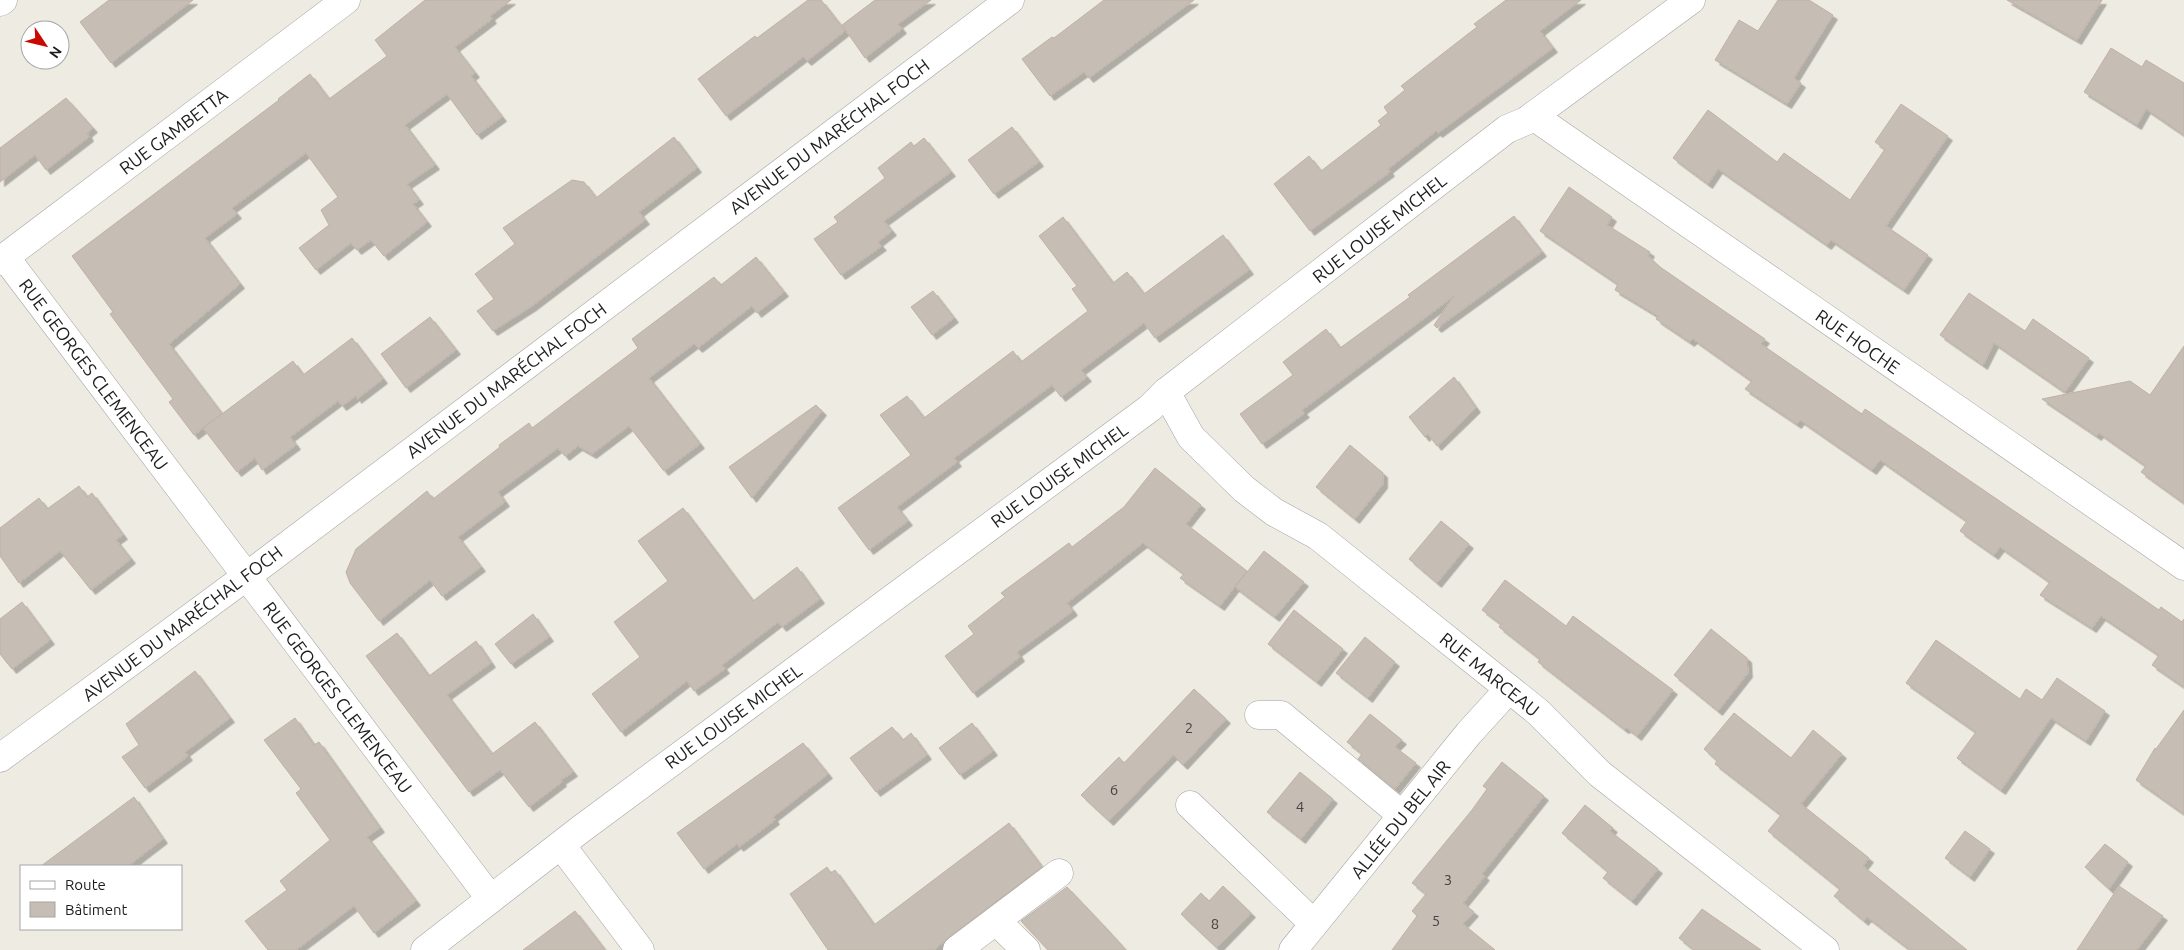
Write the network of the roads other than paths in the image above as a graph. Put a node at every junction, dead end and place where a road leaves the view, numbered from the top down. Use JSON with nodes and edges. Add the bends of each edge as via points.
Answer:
{"nodes":[{"id":1,"x":3,"y":0,"type":"edge"},
{"id":2,"x":346,"y":0,"type":"edge"},
{"id":3,"x":1010,"y":0,"type":"edge"},
{"id":4,"x":1691,"y":0,"type":"edge"},
{"id":5,"x":0,"y":2,"type":"edge"},
{"id":6,"x":1533,"y":116,"type":"junction"},
{"id":7,"x":3,"y":259,"type":"edge"},
{"id":8,"x":1166,"y":392,"type":"junction"},
{"id":9,"x":2184,"y":566,"type":"edge"},
{"id":10,"x":247,"y":576,"type":"junction"},
{"id":11,"x":1508,"y":689,"type":"junction"},
{"id":12,"x":1259,"y":716,"type":"dead end"},
{"id":13,"x":0,"y":758,"type":"edge"},
{"id":14,"x":1190,"y":805,"type":"dead end"},
{"id":15,"x":1402,"y":815,"type":"junction"},
{"id":16,"x":561,"y":845,"type":"junction"},
{"id":17,"x":1059,"y":873,"type":"dead end"},
{"id":18,"x":490,"y":898,"type":"junction"},
{"id":19,"x":996,"y":920,"type":"junction"},
{"id":20,"x":1314,"y":924,"type":"junction"},
{"id":21,"x":425,"y":950,"type":"edge"},
{"id":22,"x":640,"y":950,"type":"edge"},
{"id":23,"x":957,"y":950,"type":"edge"},
{"id":24,"x":1026,"y":950,"type":"edge"},
{"id":25,"x":1293,"y":950,"type":"edge"},
{"id":26,"x":1825,"y":950,"type":"edge"}],
"edges":[{"from":1,"to":5,"type":"street"},
{"from":2,"to":7,"type":"street","name":"RUE GAMBETTA"},
{"from":3,"to":10,"type":"street","name":"AVENUE DU MARÉCHAL FOCH"},
{"from":4,"to":6,"type":"street","name":"RUE LOUISE MICHEL"},
{"from":6,"to":8,"type":"street","name":"RUE LOUISE MICHEL","via":[[1506,129]]},
{"from":6,"to":9,"type":"street","name":"RUE HOCHE"},
{"from":7,"to":10,"type":"street","name":"RUE GEORGES CLEMENCEAU"},
{"from":8,"to":11,"type":"street","name":"RUE MARCEAU","via":[[1192,437],[1244,489],[1274,512],[1318,536]]},
{"from":8,"to":16,"type":"street","name":"RUE LOUISE MICHEL","via":[[1150,408]]},
{"from":10,"to":13,"type":"street","name":"AVENUE DU MARÉCHAL FOCH"},
{"from":10,"to":18,"type":"street","name":"RUE GEORGES CLEMENCEAU"},
{"from":11,"to":15,"type":"street","name":"ALLÉE DU BEL AIR"},
{"from":11,"to":26,"type":"street","name":"RUE MARCEAU","via":[[1538,712],[1600,774]]},
{"from":12,"to":15,"type":"street","via":[[1281,715]]},
{"from":14,"to":20,"type":"street"},
{"from":15,"to":20,"type":"street","name":"ALLÉE DU BEL AIR"},
{"from":16,"to":18,"type":"street","name":"RUE LOUISE MICHEL"},
{"from":16,"to":22,"type":"street"},
{"from":17,"to":19,"type":"street"},
{"from":18,"to":21,"type":"street","name":"RUE LOUISE MICHEL"},
{"from":19,"to":23,"type":"street"},
{"from":19,"to":24,"type":"street"},
{"from":20,"to":25,"type":"street","name":"ALLÉE DU BEL AIR"}]}
